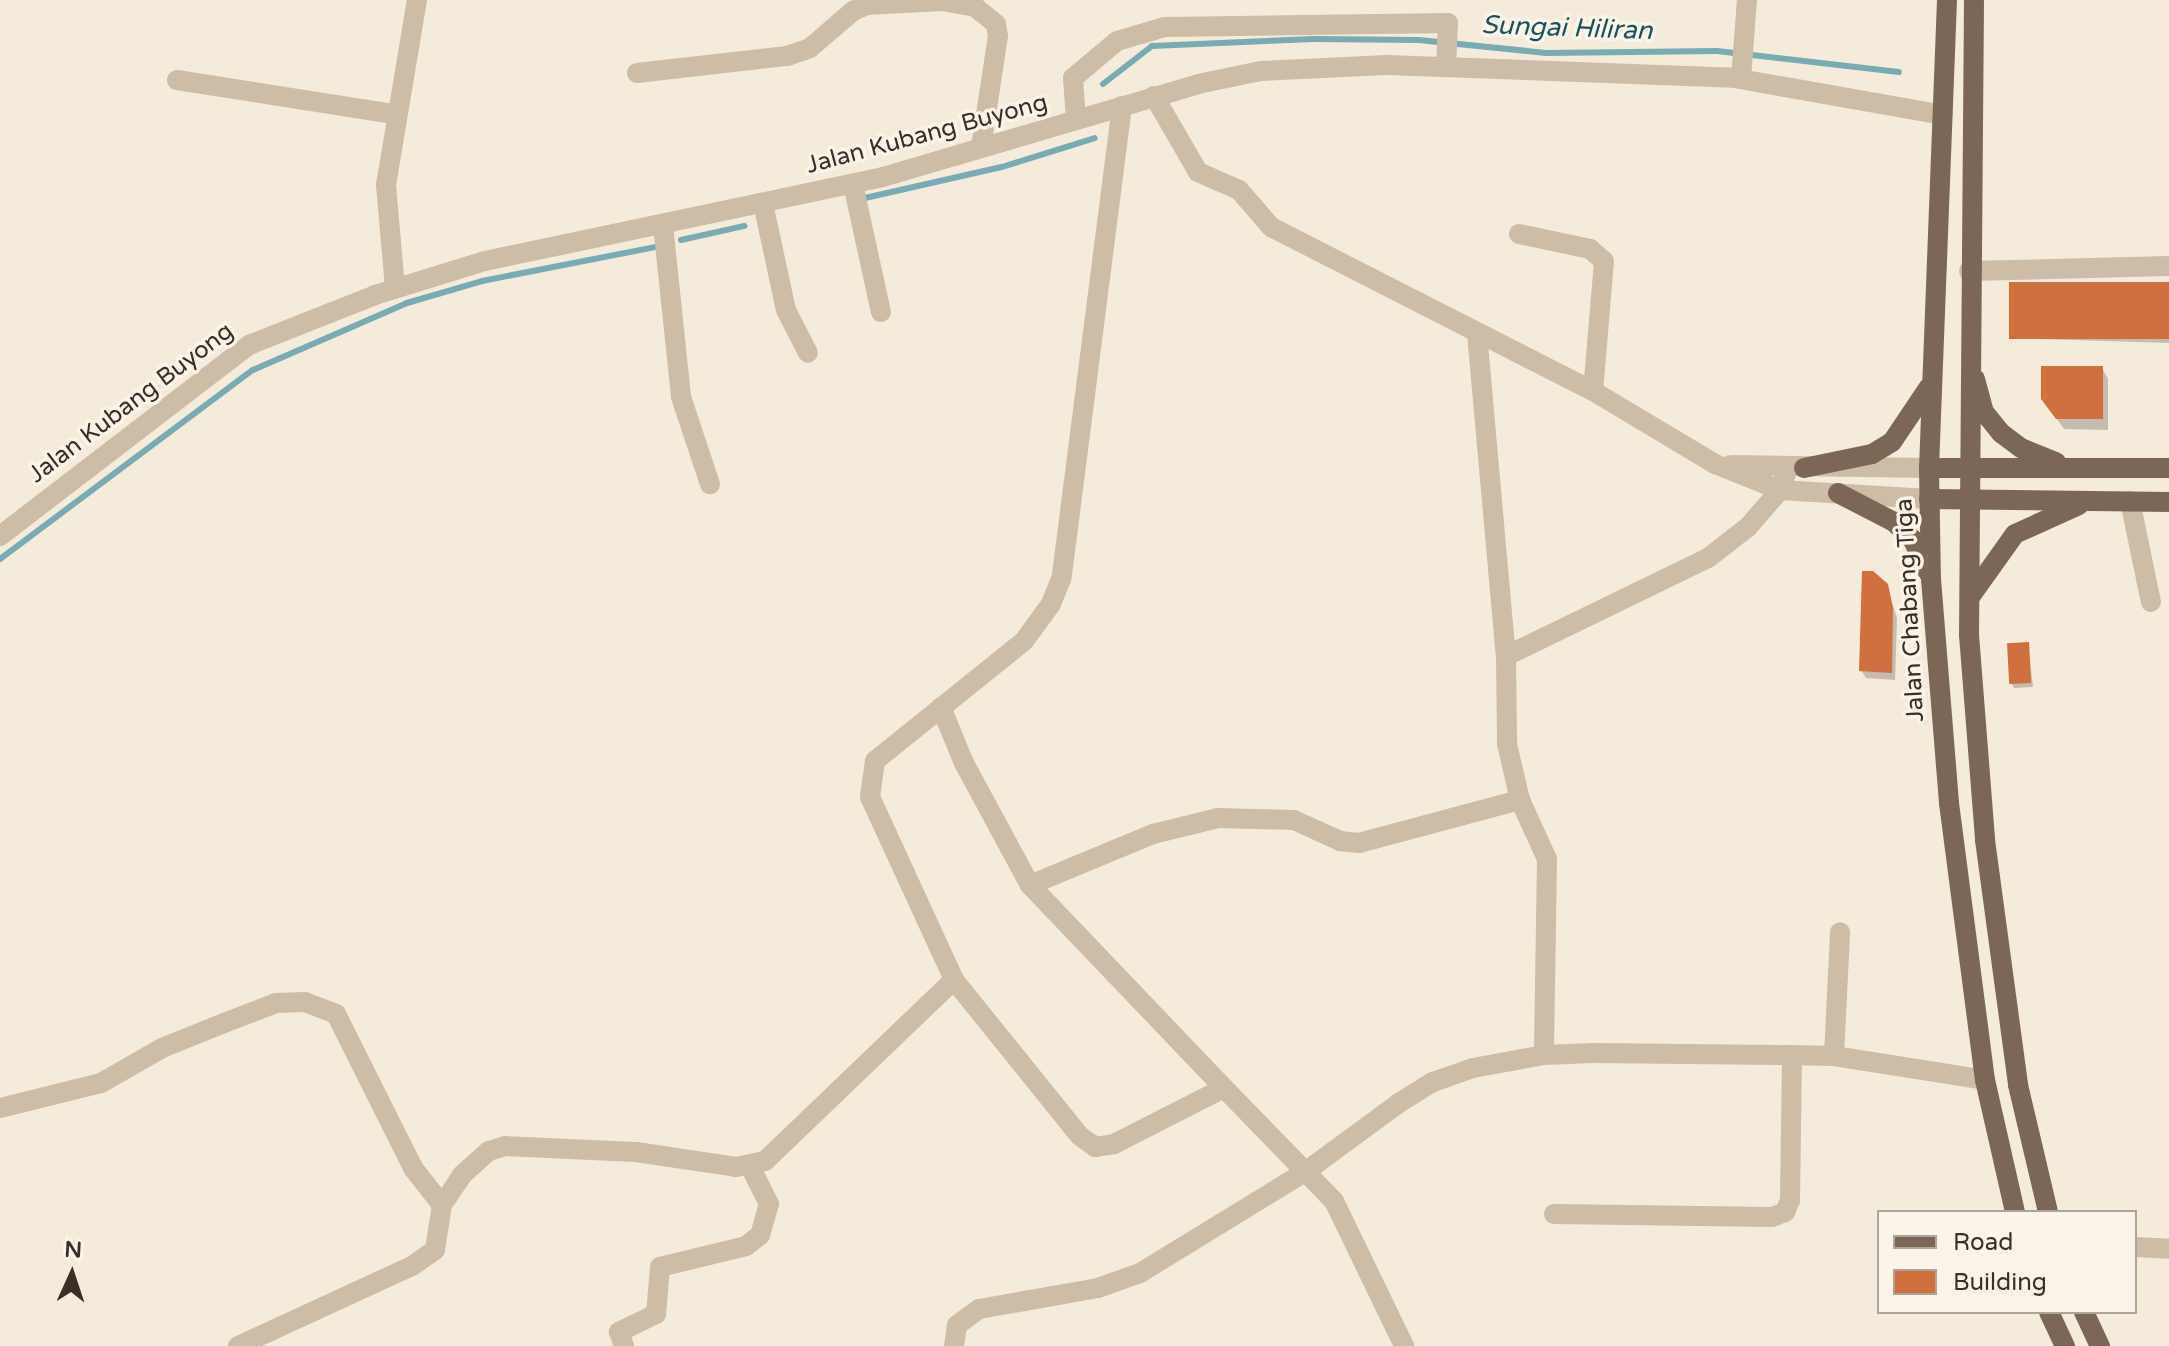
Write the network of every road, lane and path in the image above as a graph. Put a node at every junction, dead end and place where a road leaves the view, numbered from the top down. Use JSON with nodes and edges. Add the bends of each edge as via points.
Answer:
{"nodes":[{"id":1,"x":417,"y":0,"type":"edge"},
{"id":2,"x":1747,"y":0,"type":"edge"},
{"id":3,"x":1947,"y":0,"type":"edge"},
{"id":4,"x":1974,"y":0,"type":"edge"},
{"id":5,"x":867,"y":3,"type":"edge"},
{"id":6,"x":1446,"y":67,"type":"junction"},
{"id":7,"x":637,"y":73,"type":"dead end"},
{"id":8,"x":1741,"y":79,"type":"junction"},
{"id":9,"x":177,"y":80,"type":"dead end"},
{"id":10,"x":1154,"y":96,"type":"junction"},
{"id":11,"x":1122,"y":106,"type":"junction"},
{"id":12,"x":1943,"y":108,"type":"junction"},
{"id":13,"x":394,"y":114,"type":"junction"},
{"id":14,"x":1076,"y":120,"type":"junction"},
{"id":15,"x":981,"y":147,"type":"junction"},
{"id":16,"x":853,"y":184,"type":"junction"},
{"id":17,"x":763,"y":203,"type":"junction"},
{"id":18,"x":663,"y":225,"type":"junction"},
{"id":19,"x":1519,"y":234,"type":"dead end"},
{"id":20,"x":2169,"y":266,"type":"edge"},
{"id":21,"x":1969,"y":271,"type":"junction"},
{"id":22,"x":395,"y":288,"type":"junction"},
{"id":23,"x":881,"y":312,"type":"dead end"},
{"id":24,"x":1477,"y":333,"type":"junction"},
{"id":25,"x":808,"y":353,"type":"dead end"},
{"id":26,"x":1968,"y":356,"type":"junction"},
{"id":27,"x":1932,"y":383,"type":"junction"},
{"id":28,"x":1593,"y":391,"type":"junction"},
{"id":29,"x":1715,"y":464,"type":"junction"},
{"id":30,"x":1967,"y":467,"type":"junction"},
{"id":31,"x":2071,"y":467,"type":"junction"},
{"id":32,"x":1796,"y":468,"type":"junction"},
{"id":33,"x":1929,"y":468,"type":"junction"},
{"id":34,"x":2169,"y":468,"type":"edge"},
{"id":35,"x":710,"y":484,"type":"dead end"},
{"id":36,"x":1780,"y":490,"type":"junction"},
{"id":37,"x":1838,"y":493,"type":"junction"},
{"id":38,"x":1967,"y":498,"type":"junction"},
{"id":39,"x":1929,"y":499,"type":"junction"},
{"id":40,"x":2098,"y":500,"type":"junction"},
{"id":41,"x":2130,"y":501,"type":"junction"},
{"id":42,"x":2169,"y":502,"type":"edge"},
{"id":43,"x":0,"y":536,"type":"edge"},
{"id":44,"x":1931,"y":579,"type":"junction"},
{"id":45,"x":1968,"y":600,"type":"junction"},
{"id":46,"x":2151,"y":602,"type":"dead end"},
{"id":47,"x":1506,"y":656,"type":"junction"},
{"id":48,"x":941,"y":707,"type":"junction"},
{"id":49,"x":1520,"y":800,"type":"junction"},
{"id":50,"x":1030,"y":885,"type":"junction"},
{"id":51,"x":1840,"y":932,"type":"dead end"},
{"id":52,"x":954,"y":980,"type":"junction"},
{"id":53,"x":1544,"y":1055,"type":"junction"},
{"id":54,"x":1792,"y":1055,"type":"junction"},
{"id":55,"x":1834,"y":1056,"type":"junction"},
{"id":56,"x":1985,"y":1080,"type":"junction"},
{"id":57,"x":1224,"y":1088,"type":"junction"},
{"id":58,"x":0,"y":1108,"type":"edge"},
{"id":59,"x":750,"y":1166,"type":"junction"},
{"id":60,"x":1305,"y":1172,"type":"junction"},
{"id":61,"x":442,"y":1205,"type":"junction"},
{"id":62,"x":2015,"y":1210,"type":"edge"},
{"id":63,"x":2048,"y":1210,"type":"edge"},
{"id":64,"x":1554,"y":1214,"type":"dead end"},
{"id":65,"x":2137,"y":1235,"type":"edge"},
{"id":66,"x":2169,"y":1236,"type":"edge"},
{"id":67,"x":2137,"y":1247,"type":"edge"},
{"id":68,"x":2169,"y":1249,"type":"edge"},
{"id":69,"x":2050,"y":1314,"type":"edge"},
{"id":70,"x":2085,"y":1314,"type":"edge"},
{"id":71,"x":238,"y":1346,"type":"edge"},
{"id":72,"x":624,"y":1346,"type":"edge"},
{"id":73,"x":954,"y":1346,"type":"edge"},
{"id":74,"x":1404,"y":1346,"type":"edge"},
{"id":75,"x":2065,"y":1346,"type":"edge"},
{"id":76,"x":2100,"y":1346,"type":"edge"}],
"edges":[{"from":1,"to":13,"type":"street"},
{"from":2,"to":8,"type":"street"},
{"from":3,"to":12,"type":"main road","name":"Jalan Chabang Tiga"},
{"from":4,"to":21,"type":"main road"},
{"from":5,"to":7,"type":"street","via":[[810,48],[787,56]]},
{"from":5,"to":15,"type":"street","via":[[942,1],[975,7],[996,24]]},
{"from":6,"to":8,"type":"street","name":"Jalan Kubang Buyong"},
{"from":6,"to":10,"type":"street","name":"Jalan Kubang Buyong","via":[[1261,71]]},
{"from":6,"to":14,"type":"street","via":[[1448,23],[1165,27],[1117,41],[1073,78]]},
{"from":8,"to":12,"type":"street","name":"Jalan Kubang Buyong"},
{"from":9,"to":13,"type":"street"},
{"from":10,"to":11,"type":"street","name":"Jalan Kubang Buyong"},
{"from":10,"to":24,"type":"street","via":[[1198,172],[1239,190],[1271,227]]},
{"from":11,"to":14,"type":"street","name":"Jalan Kubang Buyong"},
{"from":11,"to":48,"type":"street","via":[[1061,579],[1024,641]]},
{"from":12,"to":27,"type":"main road","name":"Jalan Chabang Tiga"},
{"from":13,"to":22,"type":"street","via":[[386,185]]},
{"from":14,"to":15,"type":"street","name":"Jalan Kubang Buyong"},
{"from":15,"to":16,"type":"street","name":"Jalan Kubang Buyong"},
{"from":16,"to":17,"type":"street","name":"Jalan Kubang Buyong"},
{"from":16,"to":23,"type":"street"},
{"from":17,"to":18,"type":"street","name":"Jalan Kubang Buyong"},
{"from":17,"to":25,"type":"street","via":[[786,310]]},
{"from":18,"to":22,"type":"street","name":"Jalan Kubang Buyong","via":[[485,261]]},
{"from":18,"to":35,"type":"street","via":[[681,397]]},
{"from":19,"to":28,"type":"street","via":[[1590,249],[1604,261]]},
{"from":20,"to":21,"type":"street"},
{"from":21,"to":26,"type":"main road"},
{"from":22,"to":43,"type":"street","name":"Jalan Kubang Buyong","via":[[249,345]]},
{"from":24,"to":28,"type":"street"},
{"from":24,"to":47,"type":"street"},
{"from":26,"to":30,"type":"main road"},
{"from":26,"to":31,"type":"main road","via":[[1984,412],[2001,433],[2021,448]]},
{"from":27,"to":32,"type":"main road","via":[[1892,442],[1872,454]]},
{"from":27,"to":33,"type":"main road","name":"Jalan Chabang Tiga"},
{"from":28,"to":29,"type":"street"},
{"from":29,"to":32,"type":"street"},
{"from":29,"to":36,"type":"street"},
{"from":30,"to":31,"type":"main road"},
{"from":30,"to":33,"type":"main road"},
{"from":30,"to":38,"type":"main road"},
{"from":31,"to":34,"type":"main road"},
{"from":32,"to":33,"type":"street"},
{"from":32,"to":36,"type":"street"},
{"from":33,"to":39,"type":"main road","name":"Jalan Chabang Tiga"},
{"from":36,"to":37,"type":"street"},
{"from":36,"to":47,"type":"street","via":[[1748,527],[1708,558]]},
{"from":37,"to":39,"type":"street"},
{"from":37,"to":44,"type":"main road","via":[[1894,522],[1913,540]]},
{"from":38,"to":39,"type":"main road"},
{"from":38,"to":40,"type":"main road"},
{"from":38,"to":45,"type":"main road"},
{"from":39,"to":44,"type":"main road","name":"Jalan Chabang Tiga"},
{"from":40,"to":41,"type":"main road"},
{"from":40,"to":45,"type":"main road","via":[[2066,508],[2015,534]]},
{"from":41,"to":42,"type":"main road"},
{"from":41,"to":46,"type":"street"},
{"from":44,"to":56,"type":"main road","name":"Jalan Chabang Tiga","via":[[1949,803]]},
{"from":45,"to":63,"type":"main road","via":[[1987,855],[2018,1085]]},
{"from":47,"to":49,"type":"street","via":[[1507,744]]},
{"from":48,"to":50,"type":"street","via":[[964,763]]},
{"from":48,"to":52,"type":"street","via":[[875,761],[869,779],[870,797]]},
{"from":49,"to":50,"type":"street","via":[[1359,843],[1340,841],[1294,820],[1218,818],[1153,834]]},
{"from":49,"to":53,"type":"street","via":[[1547,859]]},
{"from":50,"to":57,"type":"street"},
{"from":51,"to":55,"type":"street"},
{"from":52,"to":57,"type":"street","via":[[1080,1136],[1095,1147],[1114,1144]]},
{"from":52,"to":59,"type":"street","via":[[765,1161]]},
{"from":53,"to":54,"type":"street"},
{"from":53,"to":60,"type":"street","via":[[1473,1068],[1433,1082]]},
{"from":54,"to":55,"type":"street"},
{"from":54,"to":64,"type":"street","via":[[1790,1200],[1785,1212],[1772,1217]]},
{"from":55,"to":56,"type":"street"},
{"from":56,"to":62,"type":"main road","name":"Jalan Chabang Tiga"},
{"from":57,"to":60,"type":"street"},
{"from":58,"to":61,"type":"street","via":[[101,1083],[162,1048],[224,1023],[276,1003],[305,1002],[336,1014],[413,1168]]},
{"from":59,"to":61,"type":"street","via":[[653,1153],[505,1146],[476,1158]]},
{"from":59,"to":72,"type":"street","via":[[769,1204],[760,1235],[746,1246],[660,1267],[656,1314],[619,1332]]},
{"from":60,"to":73,"type":"street","via":[[1119,1282],[965,1315],[957,1325]]},
{"from":60,"to":74,"type":"street","via":[[1334,1201]]},
{"from":61,"to":71,"type":"street","via":[[435,1250],[412,1266]]},
{"from":65,"to":66,"type":"street"},
{"from":67,"to":68,"type":"street"},
{"from":69,"to":75,"type":"main road"},
{"from":70,"to":76,"type":"main road"}]}
